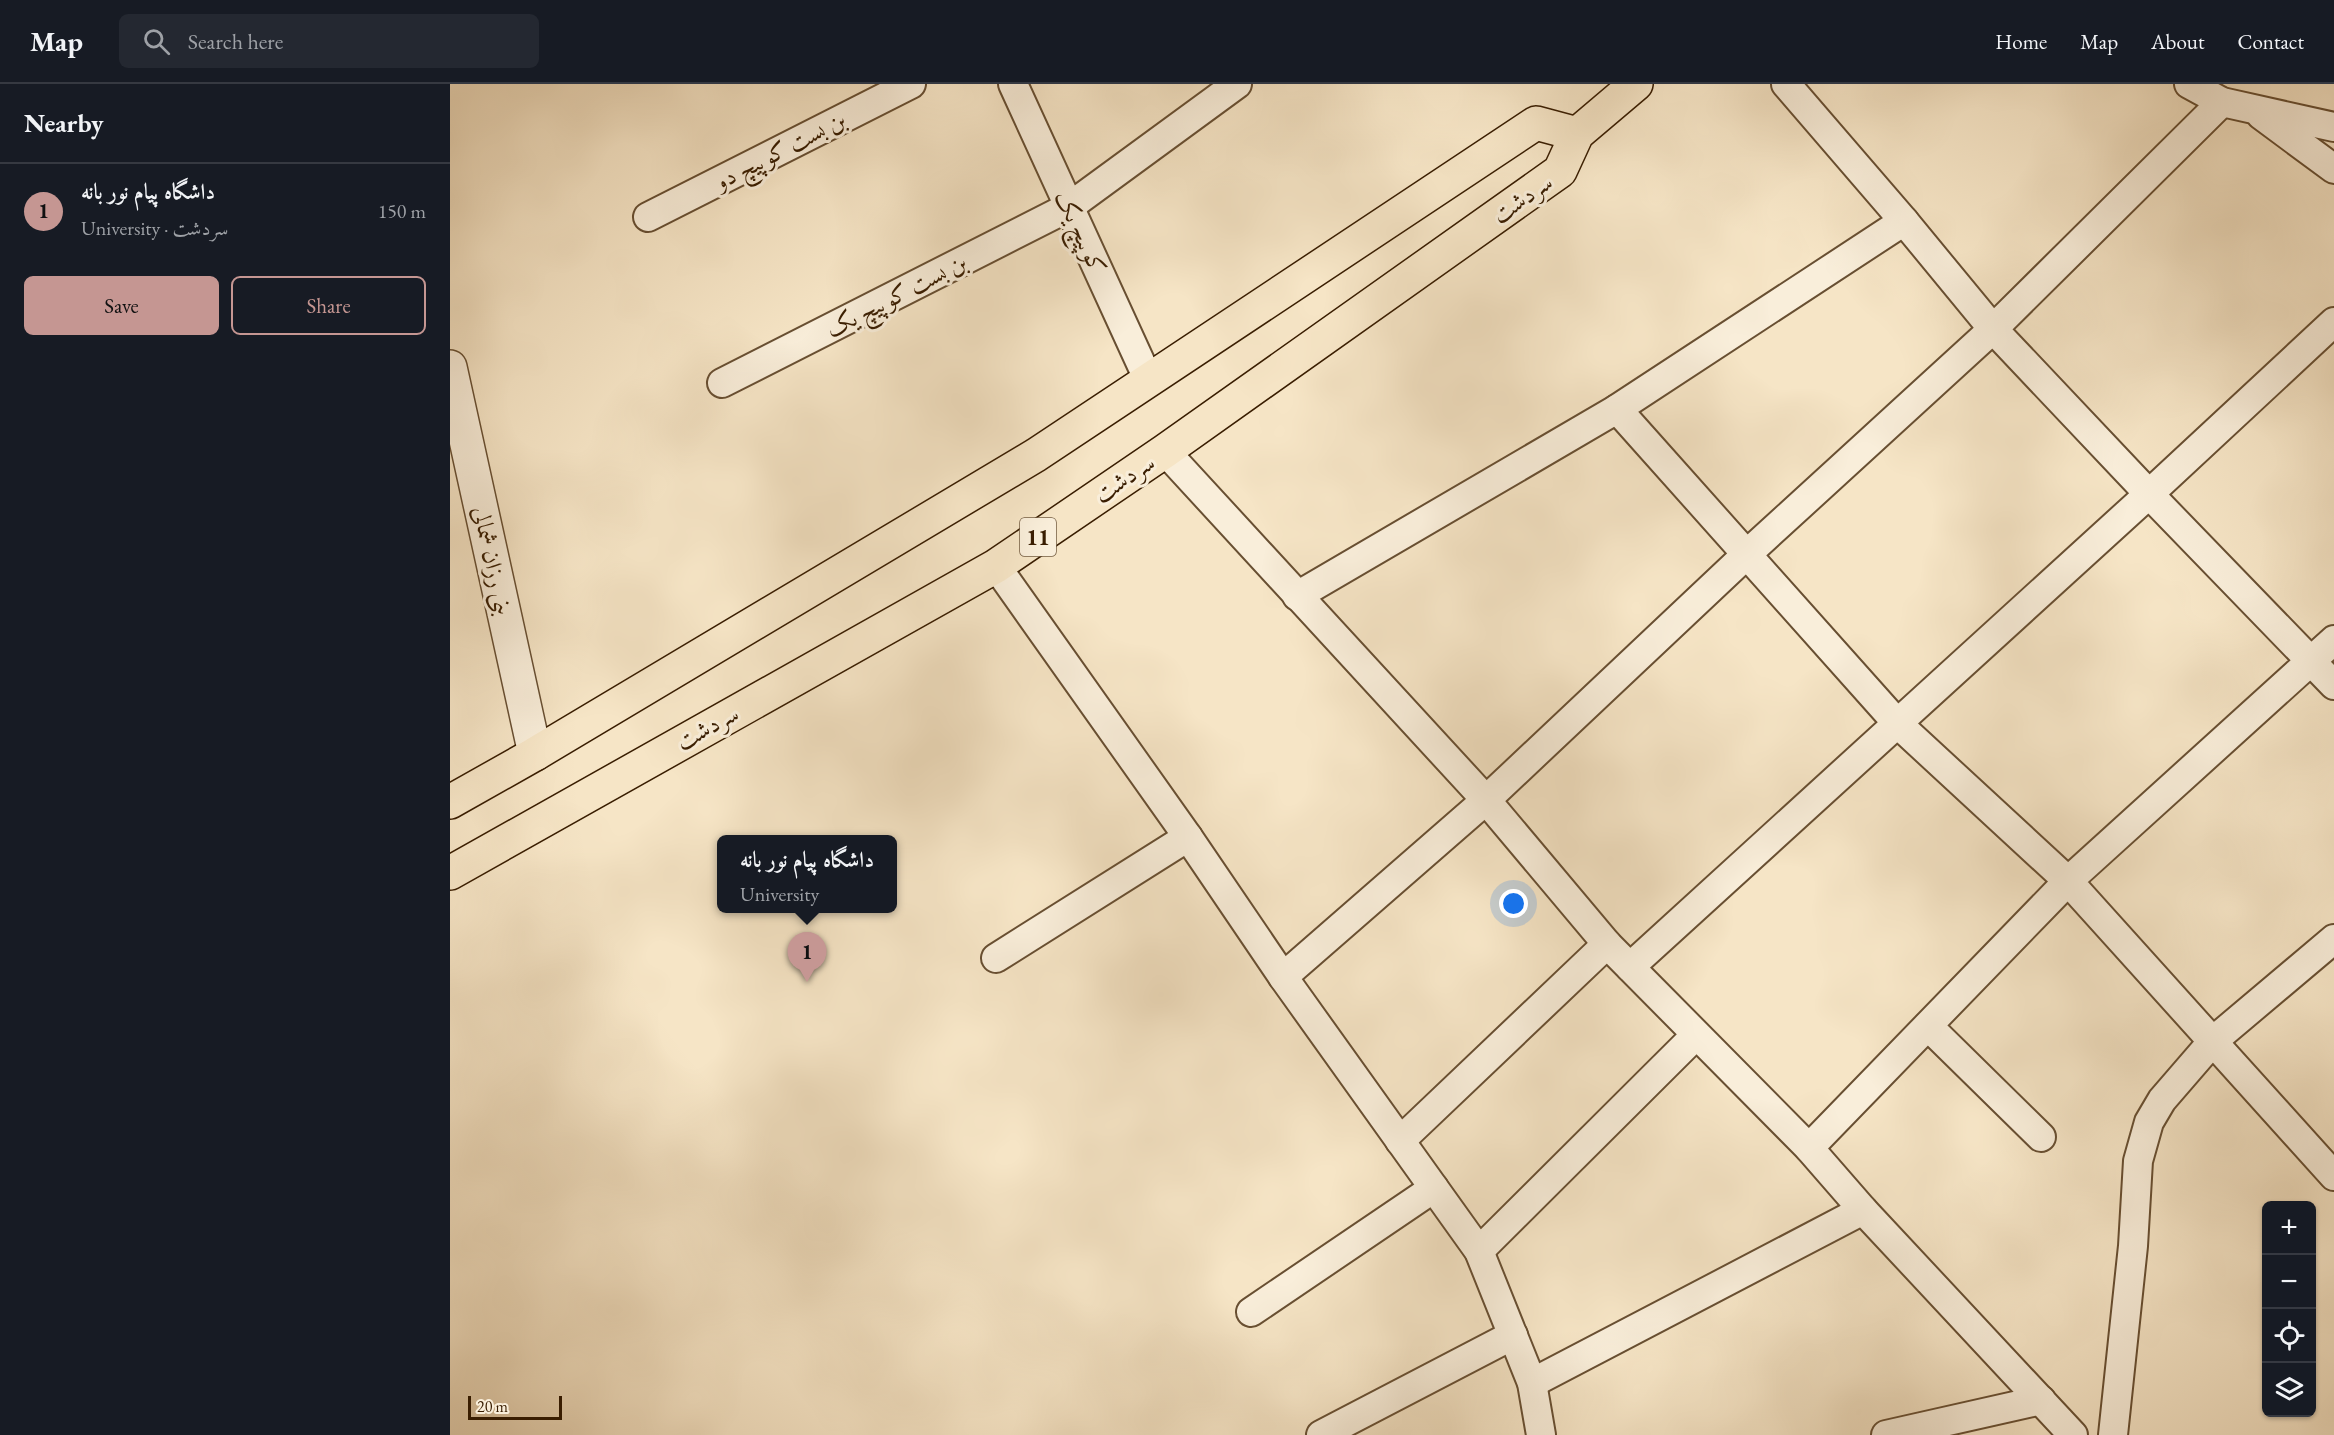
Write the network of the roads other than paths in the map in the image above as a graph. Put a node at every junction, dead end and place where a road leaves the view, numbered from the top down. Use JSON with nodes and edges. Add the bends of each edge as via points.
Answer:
{"nodes":[{"id":1,"x":911,"y":84,"type":"edge"},
{"id":2,"x":1013,"y":84,"type":"edge"},
{"id":3,"x":1237,"y":84,"type":"edge"},
{"id":4,"x":1636,"y":84,"type":"edge"},
{"id":5,"x":1785,"y":84,"type":"edge"},
{"id":6,"x":2189,"y":84,"type":"edge"},
{"id":7,"x":2222,"y":102,"type":"junction"},
{"id":8,"x":2255,"y":110,"type":"junction"},
{"id":9,"x":2334,"y":127,"type":"edge"},
{"id":10,"x":1577,"y":134,"type":"junction"},
{"id":11,"x":2334,"y":170,"type":"edge"},
{"id":12,"x":1069,"y":207,"type":"junction"},
{"id":13,"x":648,"y":217,"type":"dead end"},
{"id":14,"x":1904,"y":221,"type":"junction"},
{"id":15,"x":2334,"y":322,"type":"edge"},
{"id":16,"x":1993,"y":329,"type":"junction"},
{"id":17,"x":450,"y":367,"type":"edge"},
{"id":18,"x":1149,"y":381,"type":"junction"},
{"id":19,"x":722,"y":382,"type":"dead end"},
{"id":20,"x":1617,"y":409,"type":"junction"},
{"id":21,"x":1165,"y":451,"type":"junction"},
{"id":22,"x":2149,"y":494,"type":"junction"},
{"id":23,"x":1747,"y":554,"type":"junction"},
{"id":24,"x":996,"y":566,"type":"junction"},
{"id":25,"x":1297,"y":596,"type":"junction"},
{"id":26,"x":2334,"y":640,"type":"edge"},
{"id":27,"x":2312,"y":660,"type":"junction"},
{"id":28,"x":2334,"y":685,"type":"edge"},
{"id":29,"x":1898,"y":723,"type":"junction"},
{"id":30,"x":535,"y":754,"type":"junction"},
{"id":31,"x":1485,"y":800,"type":"junction"},
{"id":32,"x":450,"y":802,"type":"edge"},
{"id":33,"x":1188,"y":837,"type":"junction"},
{"id":34,"x":450,"y":873,"type":"edge"},
{"id":35,"x":2068,"y":881,"type":"junction"},
{"id":36,"x":2334,"y":939,"type":"edge"},
{"id":37,"x":1607,"y":944,"type":"junction"},
{"id":38,"x":996,"y":958,"type":"dead end"},
{"id":39,"x":1630,"y":967,"type":"junction"},
{"id":40,"x":1283,"y":977,"type":"junction"},
{"id":41,"x":1928,"y":1026,"type":"junction"},
{"id":42,"x":1696,"y":1035,"type":"junction"},
{"id":43,"x":2212,"y":1041,"type":"junction"},
{"id":44,"x":2041,"y":1137,"type":"dead end"},
{"id":45,"x":1400,"y":1141,"type":"junction"},
{"id":46,"x":1809,"y":1148,"type":"junction"},
{"id":47,"x":2334,"y":1176,"type":"edge"},
{"id":48,"x":1434,"y":1188,"type":"junction"},
{"id":49,"x":1863,"y":1210,"type":"junction"},
{"id":50,"x":1479,"y":1251,"type":"junction"},
{"id":51,"x":1251,"y":1312,"type":"dead end"},
{"id":52,"x":1513,"y":1335,"type":"junction"},
{"id":53,"x":1532,"y":1383,"type":"junction"},
{"id":54,"x":2041,"y":1400,"type":"junction"},
{"id":55,"x":1321,"y":1435,"type":"edge"},
{"id":56,"x":1541,"y":1435,"type":"edge"},
{"id":57,"x":1886,"y":1435,"type":"edge"},
{"id":58,"x":2073,"y":1435,"type":"edge"},
{"id":59,"x":2113,"y":1435,"type":"edge"}],
"edges":[{"from":1,"to":13,"type":"street","name":"بن بست کوپیچ دو"},
{"from":2,"to":12,"type":"street","name":"کوپیچ یک"},
{"from":3,"to":12,"type":"street","name":"بن بست کوپیچ یک"},
{"from":4,"to":10,"type":"main road","number":"11"},
{"from":5,"to":14,"type":"street"},
{"from":6,"to":7,"type":"street"},
{"from":7,"to":8,"type":"street"},
{"from":7,"to":16,"type":"street"},
{"from":8,"to":9,"type":"street"},
{"from":8,"to":11,"type":"street"},
{"from":10,"to":18,"type":"main road","via":[[1536,123]]},
{"from":10,"to":21,"type":"main road","name":"سردشت","number":"11","via":[[1560,171]]},
{"from":12,"to":18,"type":"street","name":"کوپیچ یک"},
{"from":12,"to":19,"type":"street","name":"بن بست کوپیچ یک"},
{"from":14,"to":16,"type":"street"},
{"from":14,"to":20,"type":"street"},
{"from":15,"to":22,"type":"street"},
{"from":16,"to":22,"type":"street"},
{"from":16,"to":23,"type":"street"},
{"from":17,"to":30,"type":"street","name":"بنی رزان شمالی"},
{"from":18,"to":30,"type":"main road","via":[[1036,455]]},
{"from":20,"to":23,"type":"street"},
{"from":20,"to":25,"type":"street"},
{"from":21,"to":24,"type":"main road","name":"سردشت","number":"11"},
{"from":21,"to":25,"type":"street"},
{"from":22,"to":27,"type":"street"},
{"from":22,"to":29,"type":"street"},
{"from":23,"to":29,"type":"street"},
{"from":23,"to":31,"type":"street"},
{"from":24,"to":33,"type":"street"},
{"from":24,"to":34,"type":"main road","name":"سردشت","number":"11"},
{"from":25,"to":31,"type":"street"},
{"from":26,"to":27,"type":"street"},
{"from":27,"to":28,"type":"street"},
{"from":27,"to":35,"type":"street"},
{"from":29,"to":35,"type":"street"},
{"from":29,"to":39,"type":"street"},
{"from":30,"to":32,"type":"main road"},
{"from":31,"to":37,"type":"street"},
{"from":31,"to":40,"type":"street"},
{"from":33,"to":38,"type":"street"},
{"from":33,"to":40,"type":"street"},
{"from":35,"to":41,"type":"street"},
{"from":35,"to":43,"type":"street"},
{"from":36,"to":43,"type":"street"},
{"from":37,"to":39,"type":"street"},
{"from":37,"to":45,"type":"street"},
{"from":39,"to":42,"type":"street"},
{"from":40,"to":45,"type":"street"},
{"from":41,"to":44,"type":"street"},
{"from":41,"to":46,"type":"street"},
{"from":42,"to":46,"type":"street"},
{"from":42,"to":50,"type":"street"},
{"from":43,"to":47,"type":"street"},
{"from":43,"to":59,"type":"street","via":[[2162,1100],[2149,1122],[2138,1161]]},
{"from":45,"to":48,"type":"street"},
{"from":46,"to":49,"type":"street"},
{"from":48,"to":50,"type":"street"},
{"from":48,"to":51,"type":"street"},
{"from":49,"to":53,"type":"street"},
{"from":49,"to":54,"type":"street"},
{"from":50,"to":52,"type":"street"},
{"from":52,"to":53,"type":"street"},
{"from":52,"to":55,"type":"street"},
{"from":53,"to":56,"type":"street"},
{"from":54,"to":57,"type":"street"},
{"from":54,"to":58,"type":"street"}]}
